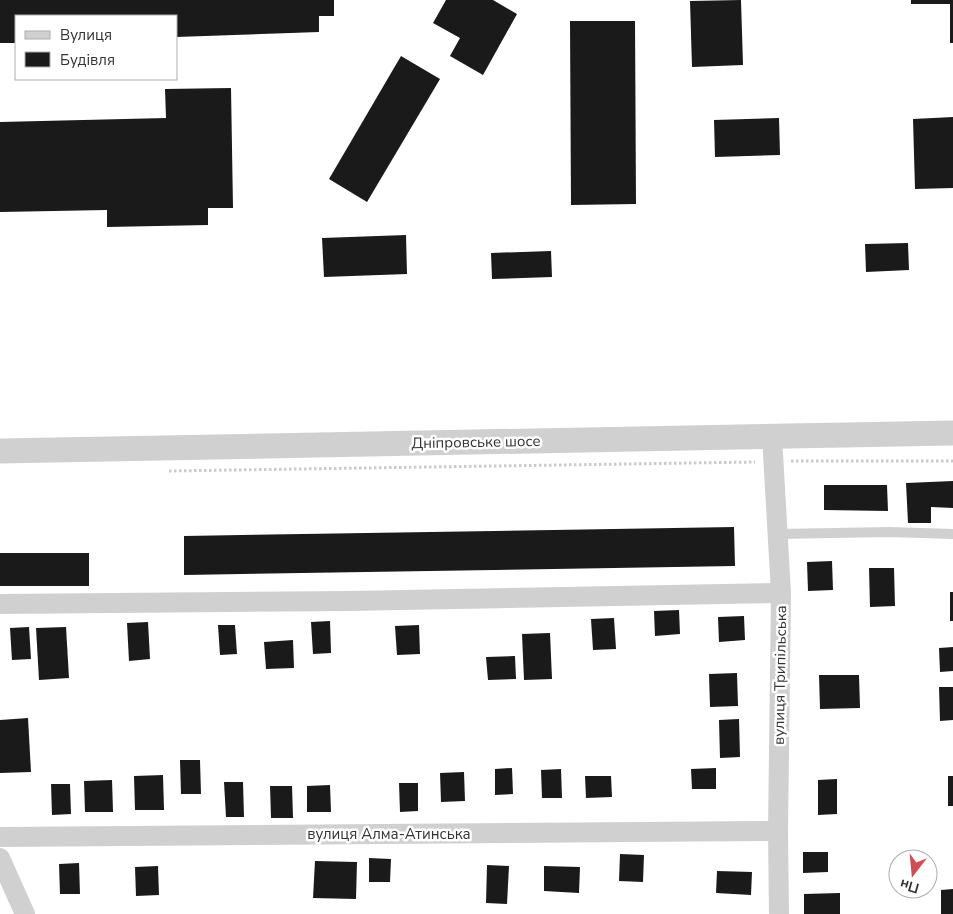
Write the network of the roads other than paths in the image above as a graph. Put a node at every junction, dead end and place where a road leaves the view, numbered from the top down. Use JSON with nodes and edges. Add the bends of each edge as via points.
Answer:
{"nodes":[{"id":1,"x":953,"y":433,"type":"edge"},
{"id":2,"x":772,"y":436,"type":"junction"},
{"id":3,"x":0,"y":452,"type":"edge"},
{"id":4,"x":778,"y":534,"type":"junction"},
{"id":5,"x":953,"y":534,"type":"edge"},
{"id":6,"x":781,"y":593,"type":"junction"},
{"id":7,"x":0,"y":604,"type":"edge"},
{"id":8,"x":778,"y":831,"type":"junction"},
{"id":9,"x":0,"y":837,"type":"edge"},
{"id":10,"x":0,"y":858,"type":"edge"},
{"id":11,"x":25,"y":914,"type":"edge"},
{"id":12,"x":779,"y":914,"type":"edge"}],
"edges":[{"from":1,"to":2,"type":"street","name":"Дніпровське шосе"},
{"from":2,"to":3,"type":"street","name":"Дніпровське шосе"},
{"from":2,"to":4,"type":"street","name":"вулиця Трипільська"},
{"from":4,"to":5,"type":"lane"},
{"from":4,"to":6,"type":"street","name":"вулиця Трипільська"},
{"from":6,"to":7,"type":"street"},
{"from":6,"to":8,"type":"street","name":"вулиця Трипільська"},
{"from":8,"to":9,"type":"street","name":"вулиця Алма-Атинська"},
{"from":8,"to":12,"type":"street","name":"вулиця Трипільська"},
{"from":10,"to":11,"type":"street"}]}
